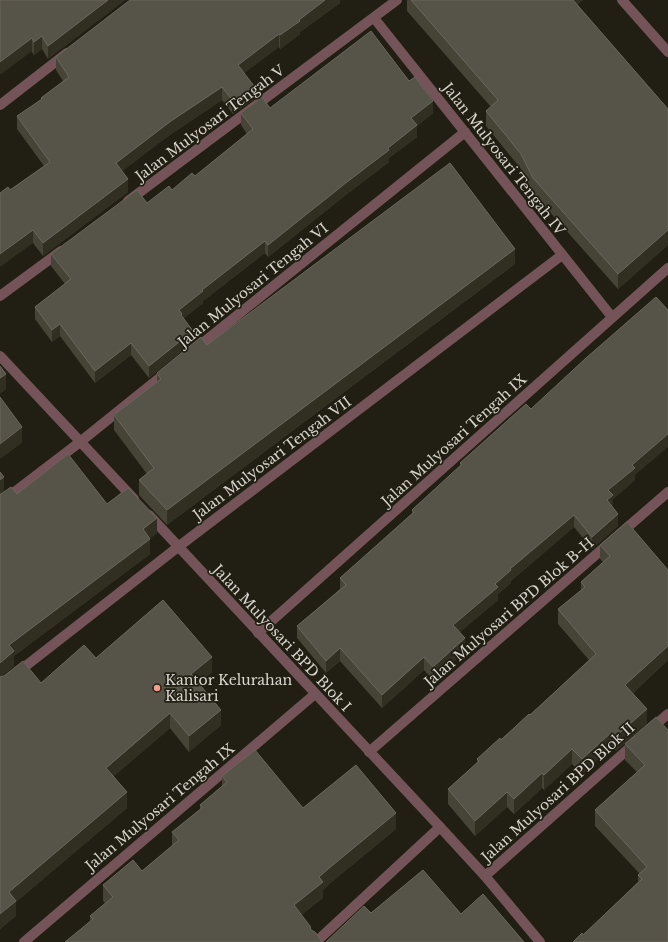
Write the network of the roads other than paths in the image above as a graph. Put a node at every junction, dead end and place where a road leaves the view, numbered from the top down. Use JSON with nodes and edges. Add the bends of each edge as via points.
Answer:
{"nodes":[{"id":1,"x":397,"y":0,"type":"edge"},
{"id":2,"x":622,"y":0,"type":"edge"},
{"id":3,"x":374,"y":18,"type":"junction"},
{"id":4,"x":74,"y":48,"type":"edge"},
{"id":5,"x":668,"y":52,"type":"edge"},
{"id":6,"x":0,"y":105,"type":"edge"},
{"id":7,"x":465,"y":132,"type":"junction"},
{"id":8,"x":120,"y":207,"type":"edge"},
{"id":9,"x":70,"y":245,"type":"edge"},
{"id":10,"x":562,"y":255,"type":"junction"},
{"id":11,"x":668,"y":268,"type":"edge"},
{"id":12,"x":0,"y":296,"type":"edge"},
{"id":13,"x":612,"y":317,"type":"junction"},
{"id":14,"x":0,"y":356,"type":"edge"},
{"id":15,"x":186,"y":357,"type":"edge"},
{"id":16,"x":173,"y":367,"type":"edge"},
{"id":17,"x":80,"y":442,"type":"junction"},
{"id":18,"x":668,"y":492,"type":"edge"},
{"id":19,"x":0,"y":503,"type":"edge"},
{"id":20,"x":178,"y":547,"type":"junction"},
{"id":21,"x":258,"y":633,"type":"junction"},
{"id":22,"x":0,"y":686,"type":"edge"},
{"id":23,"x":315,"y":694,"type":"junction"},
{"id":24,"x":668,"y":714,"type":"edge"},
{"id":25,"x":369,"y":752,"type":"junction"},
{"id":26,"x":440,"y":827,"type":"junction"},
{"id":27,"x":485,"y":876,"type":"junction"},
{"id":28,"x":24,"y":942,"type":"edge"},
{"id":29,"x":316,"y":942,"type":"edge"},
{"id":30,"x":540,"y":942,"type":"edge"}],
"edges":[{"from":1,"to":3,"type":"street","name":"Jalan Mulyosari Tengah V"},
{"from":2,"to":5,"type":"street"},
{"from":3,"to":7,"type":"street","name":"Jalan Mulyosari Tengah IV"},
{"from":3,"to":8,"type":"street","name":"Jalan Mulyosari Tengah V"},
{"from":4,"to":6,"type":"street"},
{"from":7,"to":10,"type":"street","name":"Jalan Mulyosari Tengah IV"},
{"from":7,"to":15,"type":"street","name":"Jalan Mulyosari Tengah VI"},
{"from":9,"to":12,"type":"street"},
{"from":10,"to":13,"type":"street","name":"Jalan Mulyosari Tengah IV"},
{"from":10,"to":20,"type":"street","name":"Jalan Mulyosari Tengah VII"},
{"from":11,"to":13,"type":"street","name":"Jalan Mulyosari Tengah IX"},
{"from":13,"to":21,"type":"street","name":"Jalan Mulyosari Tengah IX"},
{"from":14,"to":17,"type":"street","name":"Jalan Mulyosari BPD Blok I"},
{"from":16,"to":17,"type":"street","name":"Jalan Mulyosari Tengah VI"},
{"from":17,"to":19,"type":"street","name":"Jalan Mulyosari Tengah VI"},
{"from":17,"to":20,"type":"street","name":"Jalan Mulyosari BPD Blok I"},
{"from":18,"to":25,"type":"street","name":"Jalan Mulyosari BPD Blok B-H"},
{"from":20,"to":21,"type":"street","name":"Jalan Mulyosari BPD Blok I"},
{"from":20,"to":22,"type":"street","name":"Jalan Mulyosari Tengah VII"},
{"from":21,"to":23,"type":"street","name":"Jalan Mulyosari BPD Blok I"},
{"from":23,"to":25,"type":"street","name":"Jalan Mulyosari BPD Blok I"},
{"from":23,"to":28,"type":"street","name":"Jalan Mulyosari Tengah IX"},
{"from":24,"to":27,"type":"street","name":"Jalan Mulyosari BPD Blok II"},
{"from":25,"to":26,"type":"street","name":"Jalan Mulyosari BPD Blok I"},
{"from":26,"to":27,"type":"street","name":"Jalan Mulyosari BPD Blok I"},
{"from":26,"to":29,"type":"street"},
{"from":27,"to":30,"type":"street","name":"Jalan Mulyosari BPD Blok I"}]}
